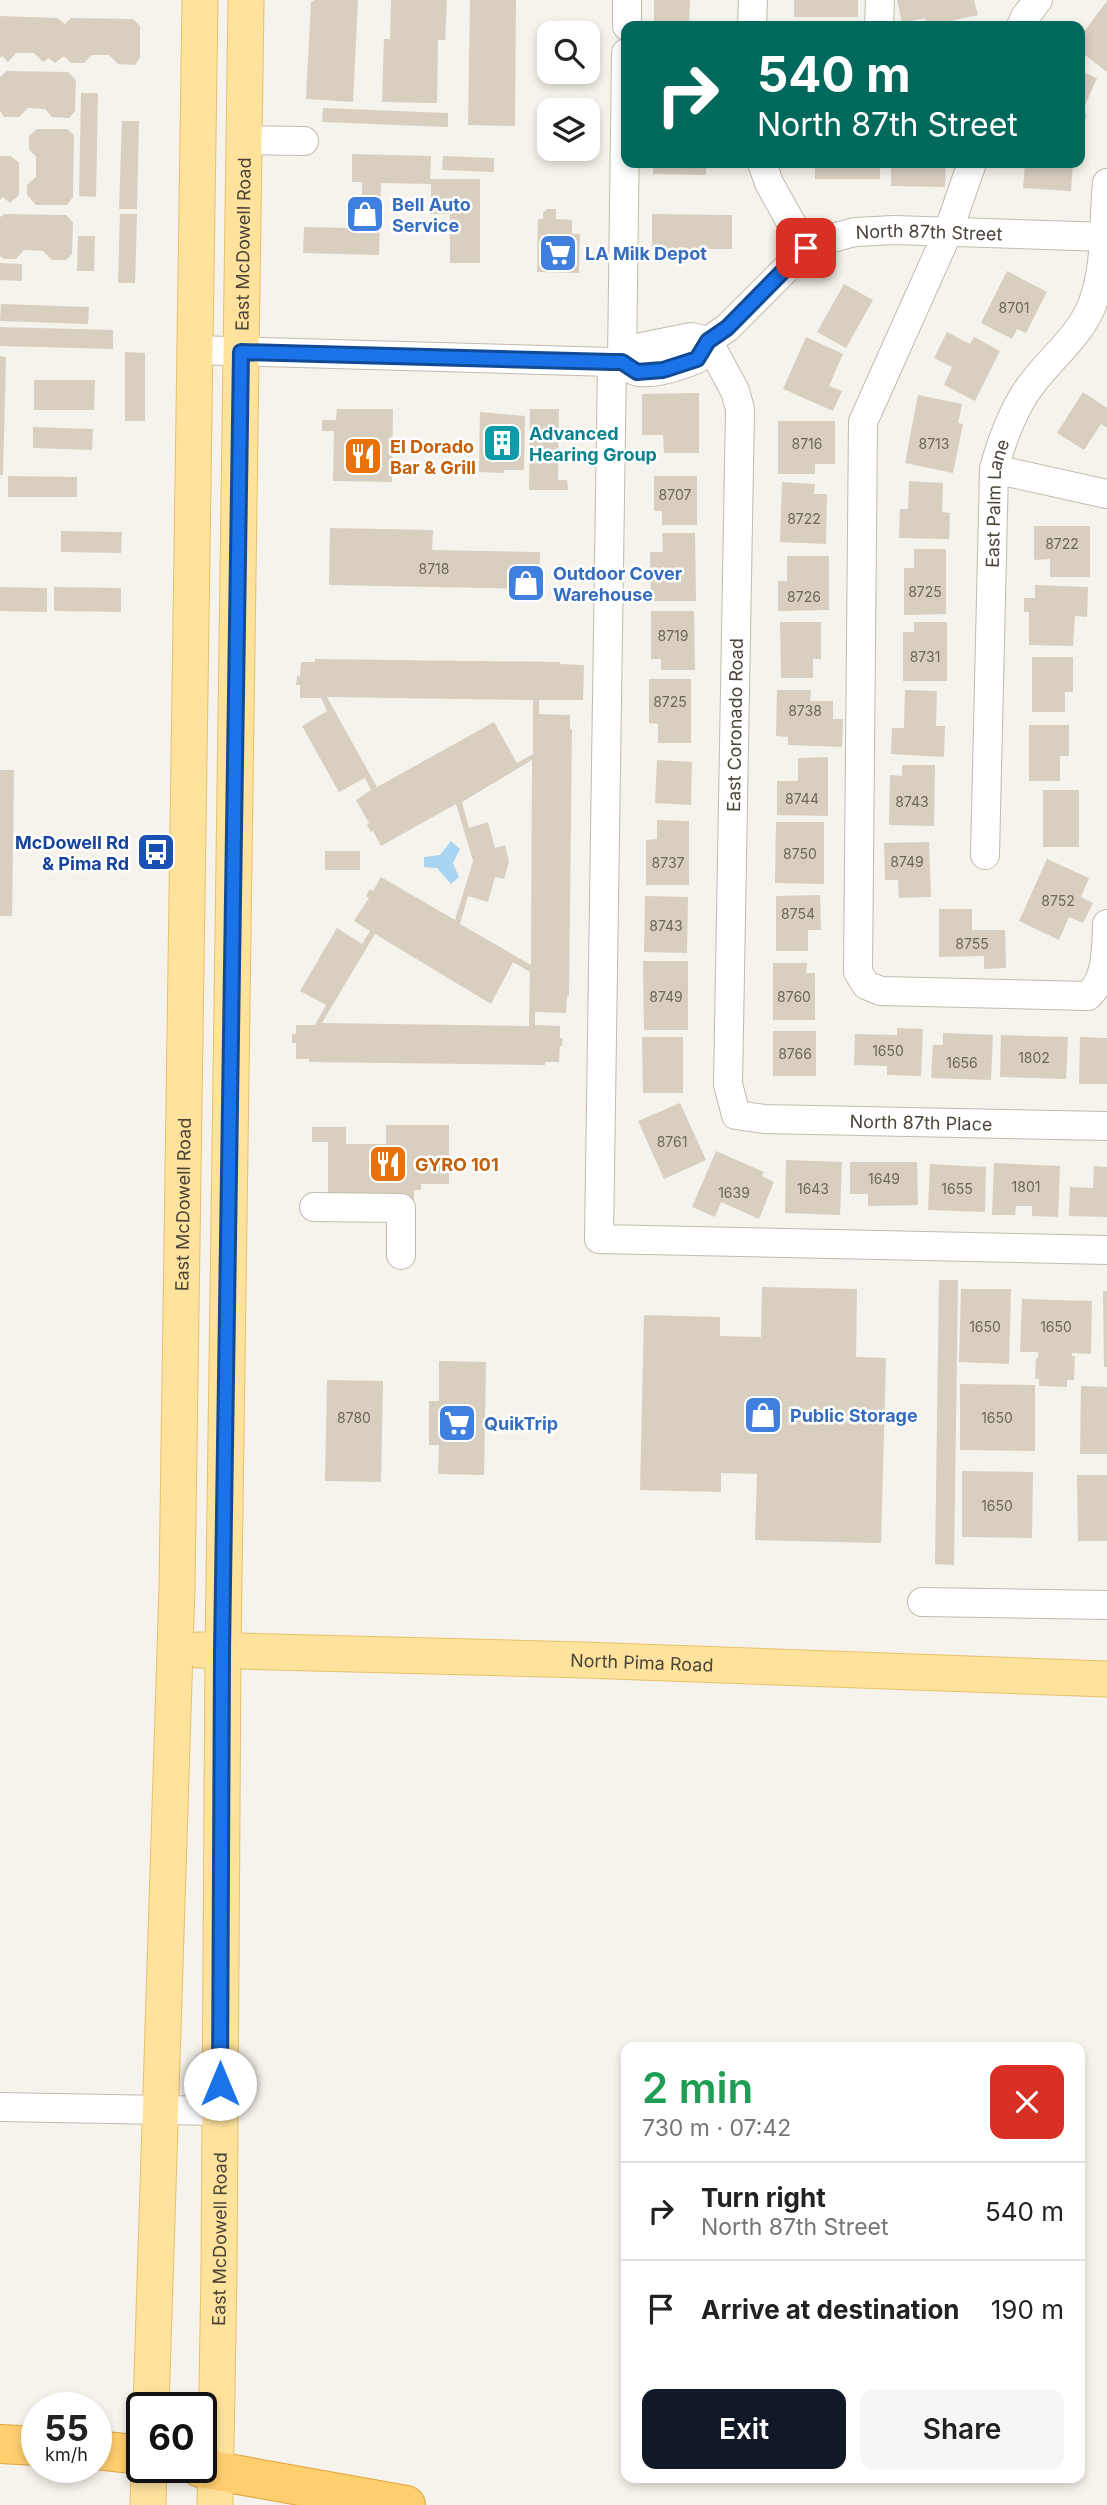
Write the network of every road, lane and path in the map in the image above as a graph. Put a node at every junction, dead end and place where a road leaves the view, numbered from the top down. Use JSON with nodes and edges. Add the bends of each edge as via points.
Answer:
{"nodes":[{"id":1,"x":200,"y":0,"type":"edge"},
{"id":2,"x":246,"y":0,"type":"edge"},
{"id":3,"x":627,"y":0,"type":"edge"},
{"id":4,"x":753,"y":0,"type":"edge"},
{"id":5,"x":880,"y":0,"type":"edge"},
{"id":6,"x":1038,"y":0,"type":"edge"},
{"id":7,"x":627,"y":21,"type":"edge"},
{"id":8,"x":752,"y":21,"type":"edge"},
{"id":9,"x":879,"y":21,"type":"edge"},
{"id":10,"x":1023,"y":21,"type":"edge"},
{"id":11,"x":244,"y":140,"type":"junction"},
{"id":12,"x":304,"y":141,"type":"dead end"},
{"id":13,"x":623,"y":168,"type":"edge"},
{"id":14,"x":764,"y":168,"type":"edge"},
{"id":15,"x":970,"y":168,"type":"edge"},
{"id":16,"x":1107,"y":183,"type":"edge"},
{"id":17,"x":948,"y":232,"type":"junction"},
{"id":18,"x":1105,"y":237,"type":"edge"},
{"id":19,"x":806,"y":248,"type":"junction"},
{"id":20,"x":708,"y":341,"type":"junction"},
{"id":21,"x":194,"y":350,"type":"junction"},
{"id":22,"x":241,"y":352,"type":"junction"},
{"id":23,"x":617,"y":362,"type":"junction"},
{"id":24,"x":994,"y":469,"type":"junction"},
{"id":25,"x":1107,"y":494,"type":"edge"},
{"id":26,"x":190,"y":630,"type":"junction"},
{"id":27,"x":237,"y":630,"type":"junction"},
{"id":28,"x":985,"y":855,"type":"dead end"},
{"id":29,"x":1107,"y":924,"type":"edge"},
{"id":30,"x":184,"y":1081,"type":"junction"},
{"id":31,"x":231,"y":1084,"type":"junction"},
{"id":32,"x":736,"y":1115,"type":"joint"},
{"id":33,"x":1107,"y":1126,"type":"edge"},
{"id":34,"x":314,"y":1207,"type":"dead end"},
{"id":35,"x":1107,"y":1250,"type":"edge"},
{"id":36,"x":401,"y":1255,"type":"dead end"},
{"id":37,"x":922,"y":1602,"type":"dead end"},
{"id":38,"x":1107,"y":1605,"type":"edge"},
{"id":39,"x":175,"y":1649,"type":"junction"},
{"id":40,"x":222,"y":1651,"type":"junction"},
{"id":41,"x":1107,"y":1679,"type":"edge"},
{"id":42,"x":0,"y":2107,"type":"edge"},
{"id":43,"x":161,"y":2110,"type":"junction"},
{"id":44,"x":220,"y":2111,"type":"junction"},
{"id":45,"x":152,"y":2392,"type":"edge"},
{"id":46,"x":0,"y":2444,"type":"edge"},
{"id":47,"x":21,"y":2445,"type":"edge"},
{"id":48,"x":149,"y":2483,"type":"edge"},
{"id":49,"x":212,"y":2484,"type":"edge"},
{"id":50,"x":148,"y":2505,"type":"edge"},
{"id":51,"x":405,"y":2505,"type":"edge"}],
"edges":[{"from":1,"to":21,"type":"main road","name":"East McDowell Road"},
{"from":2,"to":11,"type":"main road","name":"East McDowell Road"},
{"from":3,"to":7,"type":"street"},
{"from":4,"to":8,"type":"street"},
{"from":5,"to":9,"type":"street"},
{"from":6,"to":10,"type":"street"},
{"from":11,"to":12,"type":"street"},
{"from":11,"to":22,"type":"main road","name":"East McDowell Road"},
{"from":13,"to":23,"type":"street"},
{"from":14,"to":19,"type":"street"},
{"from":15,"to":17,"type":"street"},
{"from":16,"to":18,"type":"street","name":"East Palm Lane"},
{"from":17,"to":18,"type":"street","name":"North 87th Street"},
{"from":17,"to":19,"type":"street","name":"North 87th Street","via":[[855,232]]},
{"from":17,"to":29,"type":"street","via":[[863,422],[858,972],[866,985],[881,991],[1088,996],[1099,988],[1106,973]]},
{"from":18,"to":24,"type":"street","name":"East Palm Lane","via":[[1093,303],[1024,394],[1002,438]]},
{"from":19,"to":20,"type":"street","name":"North 87th Street","via":[[727,328]]},
{"from":20,"to":23,"type":"street","name":"North 87th Street","via":[[697,359],[663,370],[637,372]]},
{"from":20,"to":32,"type":"street","name":"East Coronado Road","via":[[740,409],[728,1084]]},
{"from":21,"to":22,"type":"street","name":"North 87th Street"},
{"from":21,"to":26,"type":"main road","name":"East McDowell Road"},
{"from":22,"to":23,"type":"street","name":"North 87th Street"},
{"from":22,"to":27,"type":"main road","name":"East McDowell Road"},
{"from":23,"to":35,"type":"street","via":[[599,1239]]},
{"from":24,"to":25,"type":"street"},
{"from":24,"to":28,"type":"street","name":"East Palm Lane"},
{"from":26,"to":27,"type":"main road"},
{"from":26,"to":30,"type":"main road","name":"East McDowell Road"},
{"from":27,"to":31,"type":"main road","name":"East McDowell Road"},
{"from":30,"to":31,"type":"main road"},
{"from":30,"to":39,"type":"main road","name":"East McDowell Road"},
{"from":31,"to":40,"type":"main road","name":"East McDowell Road"},
{"from":32,"to":33,"type":"street","name":"North 87th Place"},
{"from":34,"to":36,"type":"street","via":[[401,1208]]},
{"from":37,"to":38,"type":"street"},
{"from":39,"to":40,"type":"main road","name":"North Pima Road"},
{"from":39,"to":43,"type":"main road","name":"East McDowell Road"},
{"from":40,"to":41,"type":"main road","name":"North Pima Road"},
{"from":40,"to":44,"type":"main road","name":"East McDowell Road"},
{"from":42,"to":43,"type":"street"},
{"from":43,"to":44,"type":"street"},
{"from":43,"to":45,"type":"main road","name":"East McDowell Road"},
{"from":44,"to":49,"type":"main road","name":"East McDowell Road"},
{"from":46,"to":47,"type":"highway"},
{"from":48,"to":50,"type":"main road"},
{"from":49,"to":51,"type":"highway","via":[[245,2474]]}]}
